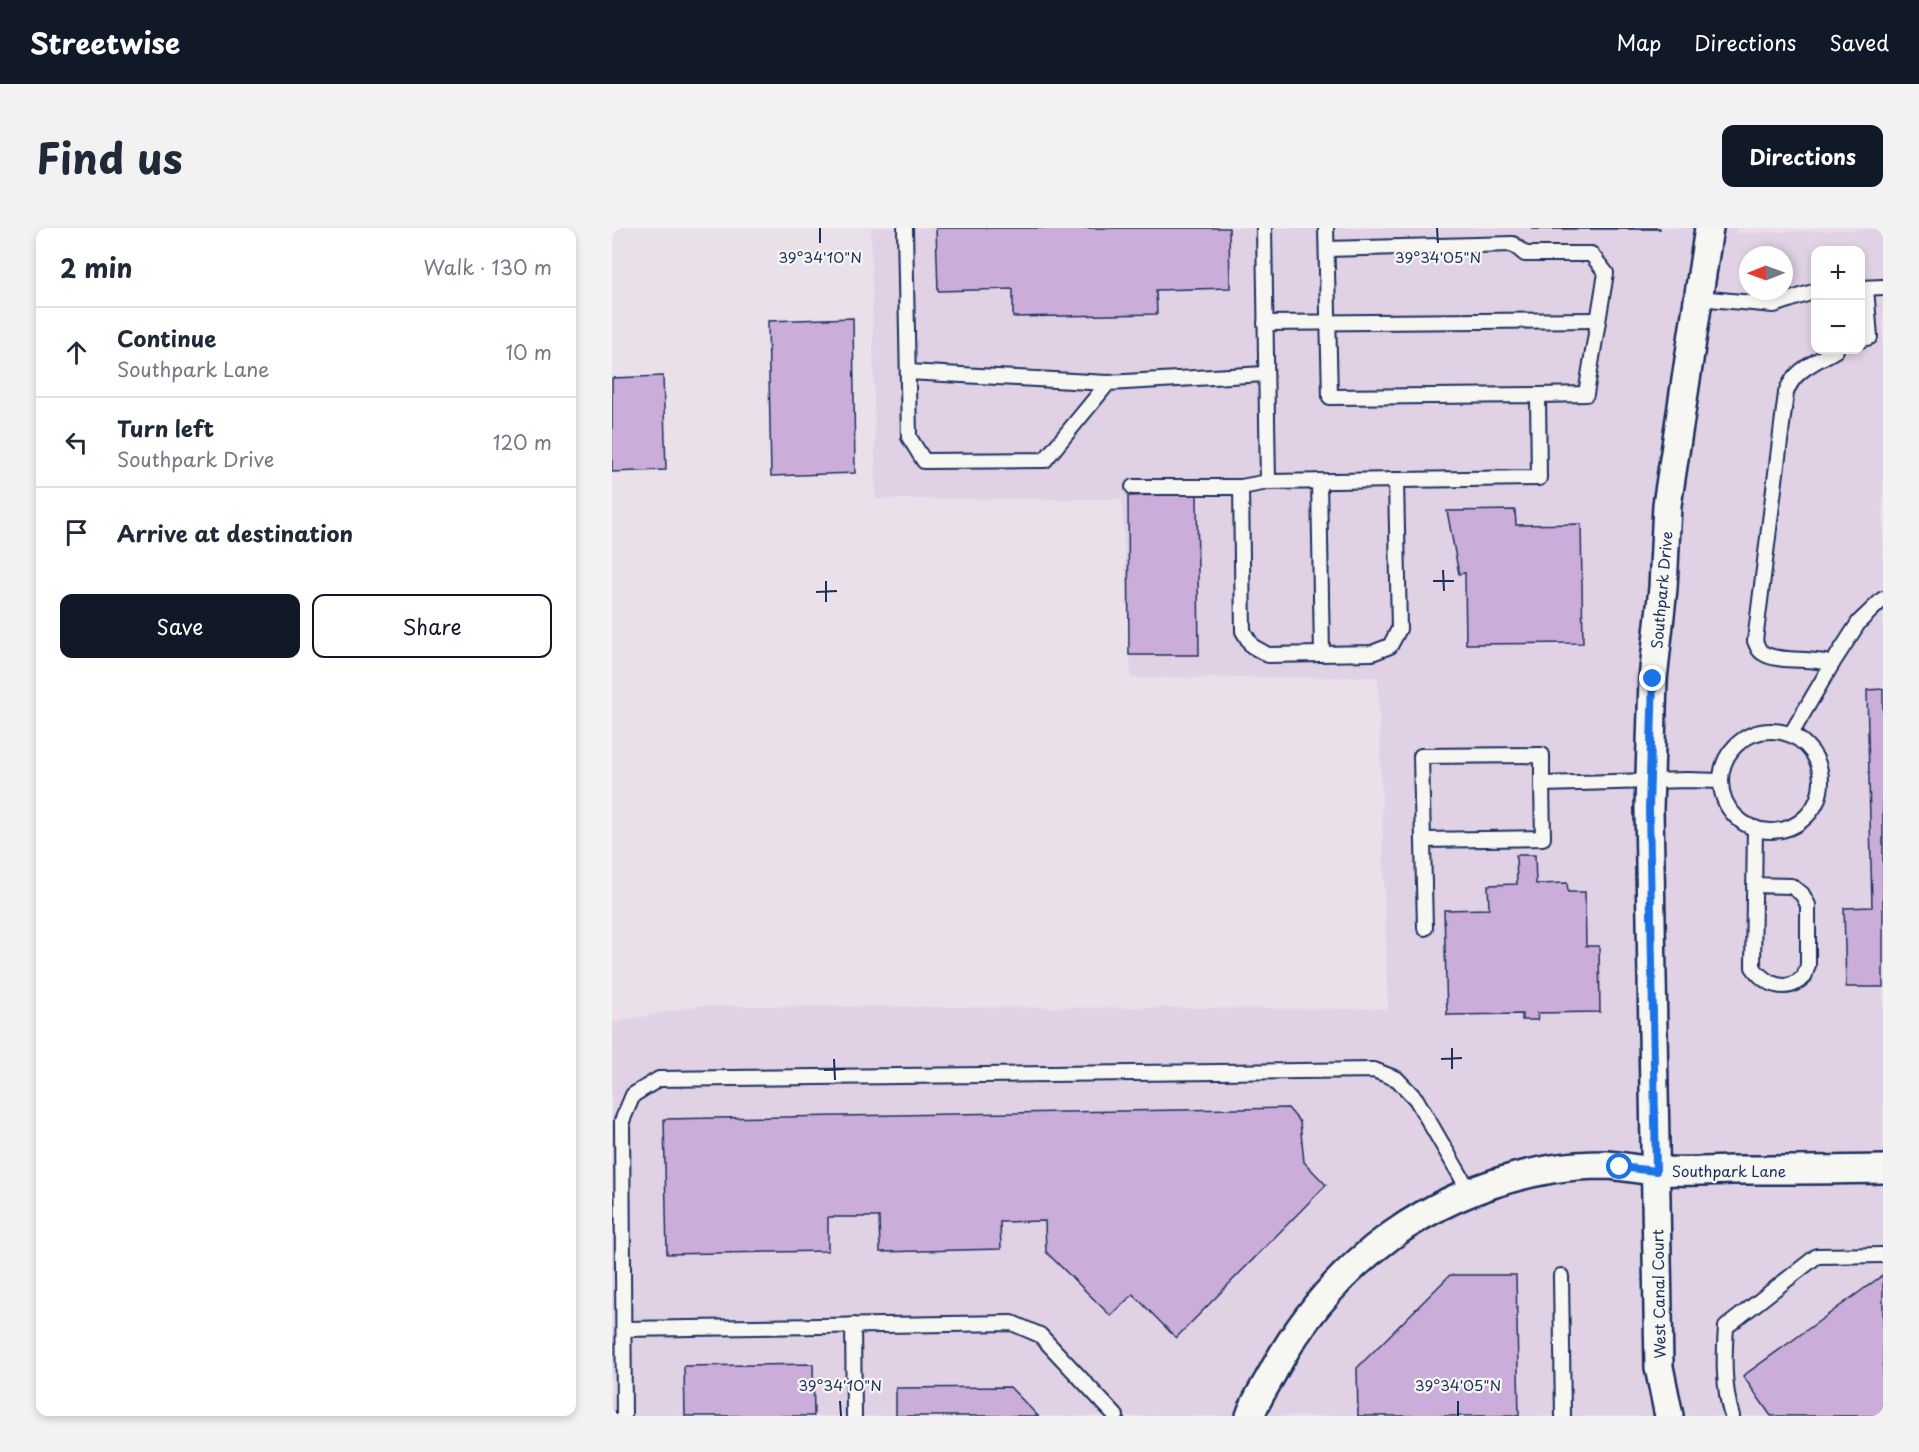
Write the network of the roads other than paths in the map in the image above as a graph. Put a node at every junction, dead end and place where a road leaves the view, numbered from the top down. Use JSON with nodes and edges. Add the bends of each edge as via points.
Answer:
{"nodes":[{"id":1,"x":905,"y":228,"type":"edge"},
{"id":2,"x":1264,"y":228,"type":"edge"},
{"id":3,"x":1326,"y":228,"type":"edge"},
{"id":4,"x":1709,"y":228,"type":"edge"},
{"id":5,"x":1327,"y":249,"type":"junction"},
{"id":6,"x":1883,"y":287,"type":"edge"},
{"id":7,"x":1865,"y":288,"type":"edge"},
{"id":8,"x":1811,"y":292,"type":"edge"},
{"id":9,"x":1699,"y":298,"type":"junction"},
{"id":10,"x":1865,"y":302,"type":"edge"},
{"id":11,"x":1598,"y":320,"type":"junction"},
{"id":12,"x":1329,"y":322,"type":"junction"},
{"id":13,"x":1265,"y":323,"type":"junction"},
{"id":14,"x":1865,"y":338,"type":"edge"},
{"id":15,"x":1829,"y":354,"type":"edge"},
{"id":16,"x":908,"y":372,"type":"junction"},
{"id":17,"x":1266,"y":374,"type":"junction"},
{"id":18,"x":1108,"y":383,"type":"junction"},
{"id":19,"x":1538,"y":395,"type":"junction"},
{"id":20,"x":1396,"y":480,"type":"junction"},
{"id":21,"x":1319,"y":481,"type":"junction"},
{"id":22,"x":1268,"y":482,"type":"junction"},
{"id":23,"x":1133,"y":487,"type":"dead end"},
{"id":24,"x":1241,"y":487,"type":"junction"},
{"id":25,"x":1883,"y":599,"type":"edge"},
{"id":26,"x":1322,"y":654,"type":"junction"},
{"id":27,"x":1832,"y":664,"type":"junction"},
{"id":28,"x":1791,"y":734,"type":"junction"},
{"id":29,"x":1650,"y":781,"type":"junction"},
{"id":30,"x":1721,"y":781,"type":"junction"},
{"id":31,"x":1542,"y":784,"type":"junction"},
{"id":32,"x":1755,"y":828,"type":"junction"},
{"id":33,"x":1423,"y":840,"type":"junction"},
{"id":34,"x":1754,"y":885,"type":"junction"},
{"id":35,"x":1425,"y":928,"type":"dead end"},
{"id":36,"x":1883,"y":1169,"type":"edge"},
{"id":37,"x":1656,"y":1171,"type":"junction"},
{"id":38,"x":1470,"y":1192,"type":"junction"},
{"id":39,"x":1883,"y":1255,"type":"edge"},
{"id":40,"x":1561,"y":1276,"type":"dead end"},
{"id":41,"x":854,"y":1325,"type":"junction"},
{"id":42,"x":624,"y":1329,"type":"junction"},
{"id":43,"x":624,"y":1416,"type":"edge"},
{"id":44,"x":854,"y":1416,"type":"edge"},
{"id":45,"x":1116,"y":1416,"type":"edge"},
{"id":46,"x":1250,"y":1416,"type":"edge"},
{"id":47,"x":1563,"y":1416,"type":"edge"},
{"id":48,"x":1670,"y":1416,"type":"edge"},
{"id":49,"x":1732,"y":1416,"type":"edge"}],
"edges":[{"from":1,"to":16,"type":"lane"},
{"from":2,"to":13,"type":"lane"},
{"from":3,"to":5,"type":"lane"},
{"from":4,"to":9,"type":"street","name":"Southpark Drive"},
{"from":5,"to":11,"type":"lane","via":[[1513,244],[1525,254],[1591,254],[1606,273]]},
{"from":5,"to":12,"type":"lane"},
{"from":6,"to":7,"type":"lane"},
{"from":8,"to":9,"type":"lane","via":[[1774,304]]},
{"from":9,"to":29,"type":"street","name":"Southpark Drive","via":[[1668,505],[1653,679]]},
{"from":10,"to":14,"type":"lane","via":[[1870,337]]},
{"from":11,"to":12,"type":"lane"},
{"from":11,"to":19,"type":"lane","via":[[1586,394]]},
{"from":12,"to":13,"type":"lane"},
{"from":12,"to":19,"type":"lane","via":[[1330,397]]},
{"from":13,"to":17,"type":"lane"},
{"from":15,"to":27,"type":"lane","via":[[1797,373],[1786,393],[1755,641],[1761,652],[1771,658],[1822,660]]},
{"from":16,"to":18,"type":"lane"},
{"from":16,"to":18,"type":"lane","via":[[909,437],[924,461],[1045,460]]},
{"from":17,"to":18,"type":"lane"},
{"from":17,"to":22,"type":"lane"},
{"from":19,"to":20,"type":"lane","via":[[1539,478]]},
{"from":20,"to":21,"type":"lane"},
{"from":20,"to":26,"type":"lane","via":[[1399,629],[1390,646],[1372,653]]},
{"from":21,"to":22,"type":"lane"},
{"from":21,"to":26,"type":"lane"},
{"from":22,"to":24,"type":"lane"},
{"from":23,"to":24,"type":"lane"},
{"from":24,"to":26,"type":"lane","via":[[1243,631],[1252,646],[1268,655]]},
{"from":25,"to":27,"type":"lane","via":[[1859,622]]},
{"from":27,"to":28,"type":"lane"},
{"from":28,"to":30,"type":"lane","via":[[1775,730],[1744,739],[1731,750]]},
{"from":28,"to":32,"type":"lane","via":[[1805,743],[1815,757],[1821,773],[1821,791],[1809,813],[1788,828]]},
{"from":29,"to":30,"type":"lane"},
{"from":29,"to":31,"type":"lane"},
{"from":29,"to":37,"type":"street","name":"Southpark Drive"},
{"from":30,"to":32,"type":"lane","via":[[1730,810]]},
{"from":31,"to":33,"type":"lane","via":[[1543,838]]},
{"from":31,"to":33,"type":"lane","via":[[1542,754],[1421,756]]},
{"from":32,"to":34,"type":"lane"},
{"from":33,"to":35,"type":"lane"},
{"from":34,"to":34,"type":"lane","via":[[1791,886],[1808,905],[1808,965],[1804,977],[1791,985],[1775,985],[1760,978],[1753,967]]},
{"from":36,"to":37,"type":"street","name":"Southpark Lane"},
{"from":37,"to":38,"type":"street","name":"Southpark Lane","via":[[1606,1165],[1554,1168]]},
{"from":37,"to":48,"type":"street","name":"West Canal Court","via":[[1659,1367]]},
{"from":38,"to":42,"type":"lane","via":[[1416,1099],[1397,1079],[1374,1070],[659,1079],[633,1095],[622,1121]]},
{"from":38,"to":46,"type":"street","name":"Southpark Lane","via":[[1420,1215],[1349,1270],[1298,1330]]},
{"from":39,"to":49,"type":"lane","via":[[1817,1256],[1726,1327],[1724,1360]]},
{"from":40,"to":47,"type":"lane"},
{"from":41,"to":42,"type":"lane"},
{"from":41,"to":44,"type":"lane"},
{"from":41,"to":45,"type":"lane","via":[[1012,1323],[1040,1335]]},
{"from":42,"to":43,"type":"lane"}]}
